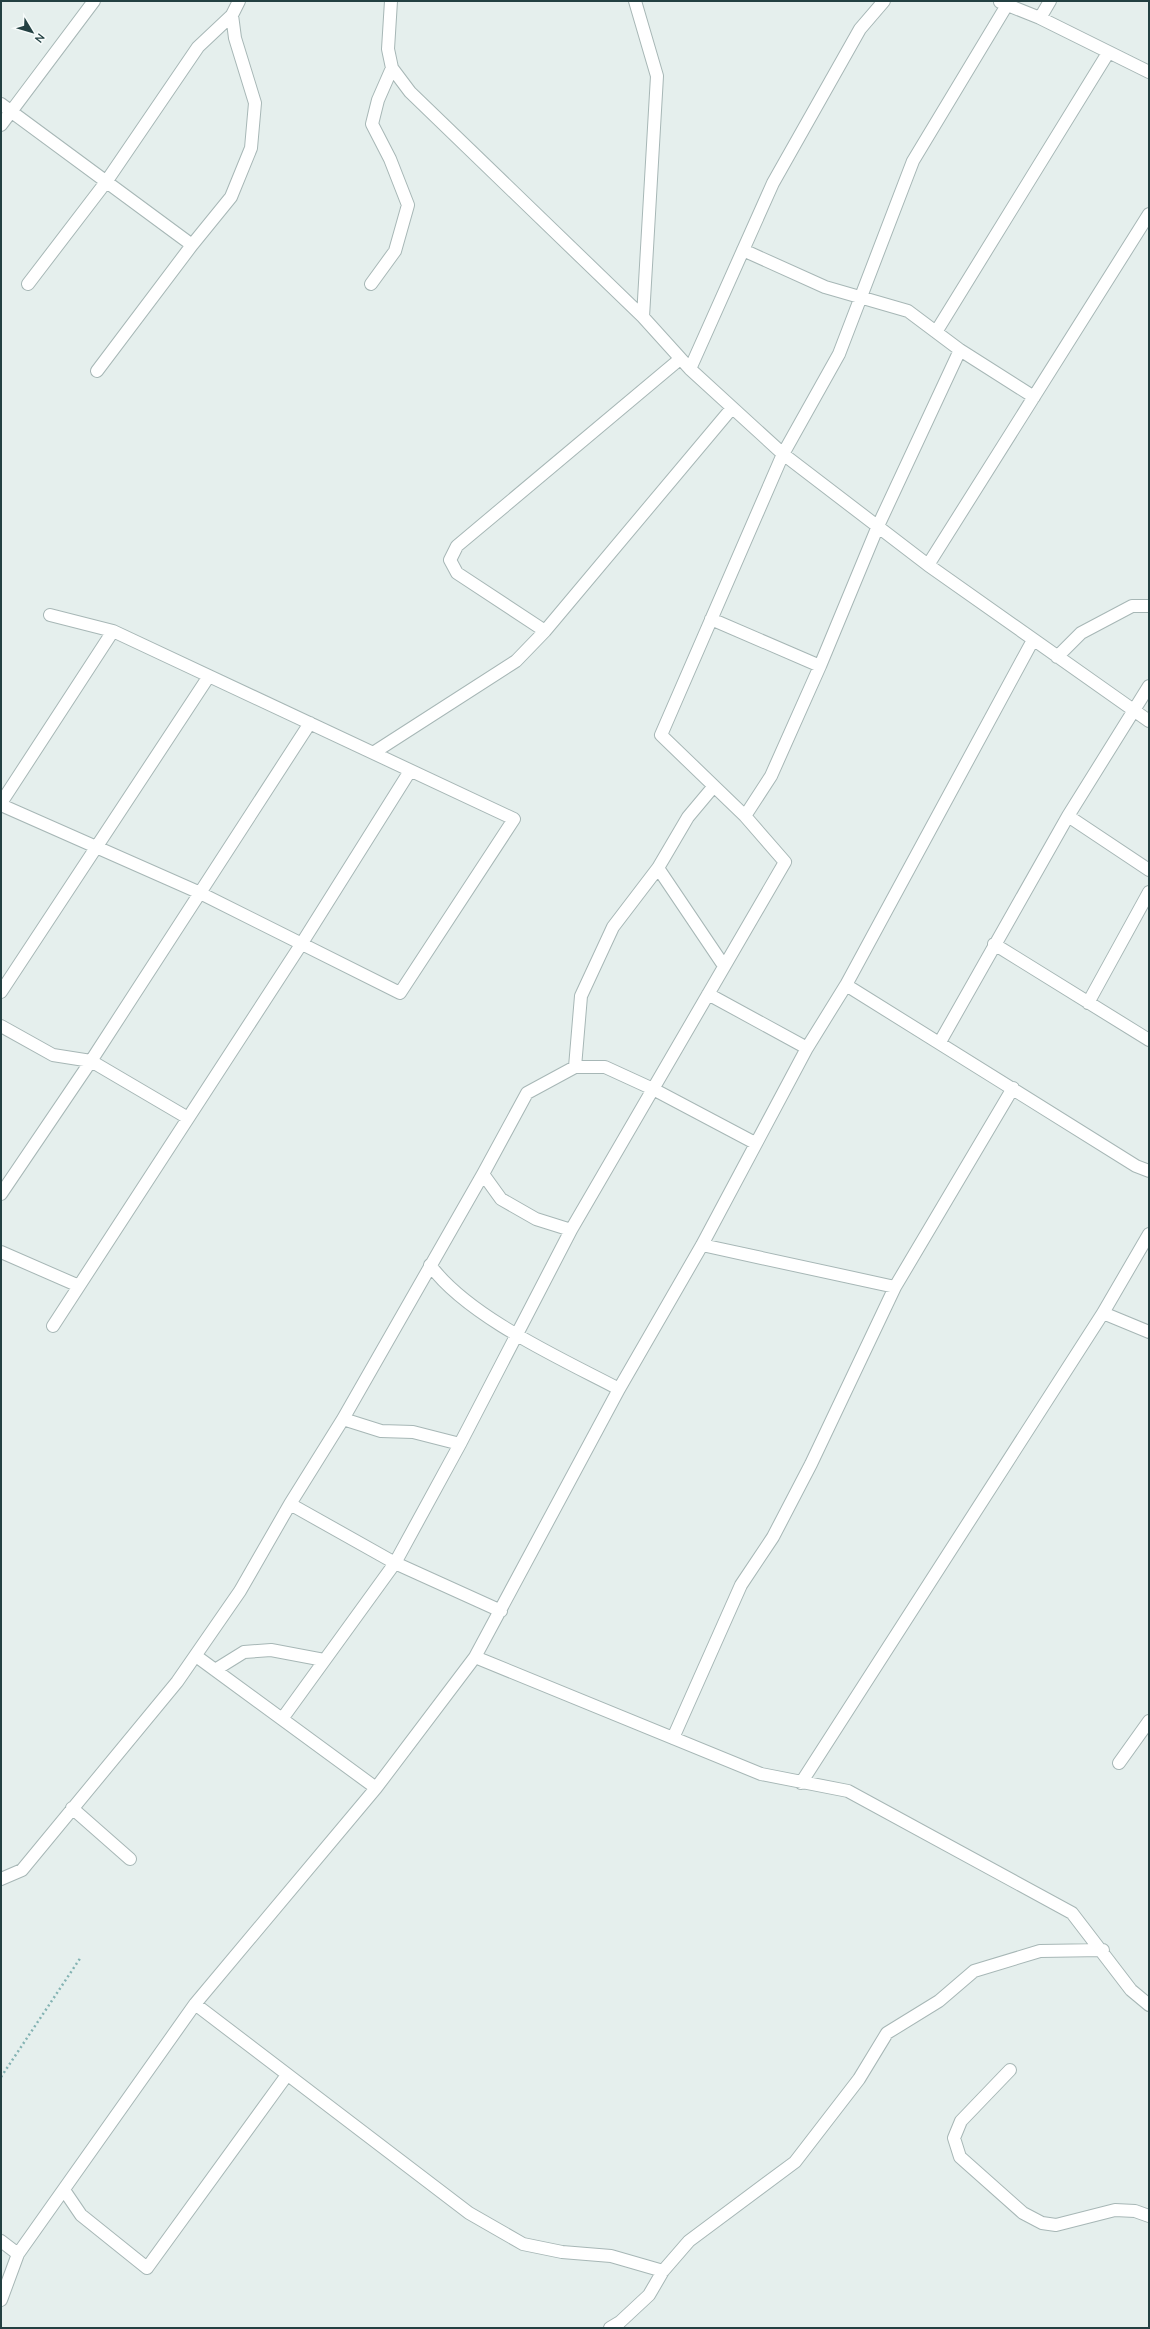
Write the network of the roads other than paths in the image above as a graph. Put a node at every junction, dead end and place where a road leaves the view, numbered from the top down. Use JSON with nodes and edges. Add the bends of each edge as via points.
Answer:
{"nodes":[{"id":1,"x":94,"y":1,"type":"edge"},
{"id":2,"x":239,"y":1,"type":"edge"},
{"id":3,"x":391,"y":1,"type":"edge"},
{"id":4,"x":635,"y":1,"type":"edge"},
{"id":5,"x":884,"y":1,"type":"edge"},
{"id":6,"x":1050,"y":1,"type":"edge"},
{"id":7,"x":1003,"y":3,"type":"edge"},
{"id":8,"x":232,"y":15,"type":"junction"},
{"id":9,"x":1040,"y":18,"type":"junction"},
{"id":10,"x":1108,"y":52,"type":"junction"},
{"id":11,"x":392,"y":68,"type":"junction"},
{"id":12,"x":1149,"y":72,"type":"edge"},
{"id":13,"x":6,"y":108,"type":"edge"},
{"id":14,"x":1,"y":125,"type":"edge"},
{"id":15,"x":106,"y":182,"type":"junction"},
{"id":16,"x":1149,"y":214,"type":"edge"},
{"id":17,"x":192,"y":245,"type":"junction"},
{"id":18,"x":743,"y":250,"type":"junction"},
{"id":19,"x":28,"y":284,"type":"dead end"},
{"id":20,"x":371,"y":284,"type":"dead end"},
{"id":21,"x":860,"y":297,"type":"junction"},
{"id":22,"x":643,"y":317,"type":"junction"},
{"id":23,"x":936,"y":332,"type":"junction"},
{"id":24,"x":960,"y":350,"type":"junction"},
{"id":25,"x":680,"y":359,"type":"junction"},
{"id":26,"x":690,"y":369,"type":"junction"},
{"id":27,"x":97,"y":371,"type":"dead end"},
{"id":28,"x":1034,"y":397,"type":"junction"},
{"id":29,"x":732,"y":408,"type":"junction"},
{"id":30,"x":783,"y":454,"type":"junction"},
{"id":31,"x":878,"y":526,"type":"junction"},
{"id":32,"x":928,"y":565,"type":"junction"},
{"id":33,"x":1149,"y":606,"type":"edge"},
{"id":34,"x":50,"y":615,"type":"dead end"},
{"id":35,"x":711,"y":619,"type":"junction"},
{"id":36,"x":113,"y":631,"type":"junction"},
{"id":37,"x":545,"y":631,"type":"junction"},
{"id":38,"x":1033,"y":640,"type":"junction"},
{"id":39,"x":1057,"y":657,"type":"junction"},
{"id":40,"x":820,"y":666,"type":"junction"},
{"id":41,"x":209,"y":676,"type":"junction"},
{"id":42,"x":1149,"y":686,"type":"edge"},
{"id":43,"x":1134,"y":711,"type":"junction"},
{"id":44,"x":1149,"y":721,"type":"edge"},
{"id":45,"x":310,"y":724,"type":"junction"},
{"id":46,"x":373,"y":753,"type":"junction"},
{"id":47,"x":410,"y":771,"type":"junction"},
{"id":48,"x":714,"y":786,"type":"junction"},
{"id":49,"x":1,"y":804,"type":"edge"},
{"id":50,"x":745,"y":816,"type":"junction"},
{"id":51,"x":1068,"y":816,"type":"junction"},
{"id":52,"x":98,"y":847,"type":"junction"},
{"id":53,"x":658,"y":868,"type":"junction"},
{"id":54,"x":1149,"y":870,"type":"edge"},
{"id":55,"x":198,"y":892,"type":"junction"},
{"id":56,"x":1149,"y":892,"type":"edge"},
{"id":57,"x":302,"y":942,"type":"junction"},
{"id":58,"x":994,"y":944,"type":"junction"},
{"id":59,"x":724,"y":966,"type":"junction"},
{"id":60,"x":846,"y":984,"type":"junction"},
{"id":61,"x":1,"y":992,"type":"edge"},
{"id":62,"x":708,"y":994,"type":"junction"},
{"id":63,"x":1088,"y":1003,"type":"junction"},
{"id":64,"x":1,"y":1026,"type":"edge"},
{"id":65,"x":1149,"y":1040,"type":"edge"},
{"id":66,"x":940,"y":1042,"type":"junction"},
{"id":67,"x":807,"y":1048,"type":"junction"},
{"id":68,"x":90,"y":1061,"type":"junction"},
{"id":69,"x":575,"y":1067,"type":"junction"},
{"id":70,"x":1013,"y":1088,"type":"junction"},
{"id":71,"x":653,"y":1089,"type":"junction"},
{"id":72,"x":188,"y":1118,"type":"junction"},
{"id":73,"x":755,"y":1143,"type":"junction"},
{"id":74,"x":1149,"y":1171,"type":"edge"},
{"id":75,"x":483,"y":1174,"type":"junction"},
{"id":76,"x":1,"y":1194,"type":"edge"},
{"id":77,"x":571,"y":1230,"type":"junction"},
{"id":78,"x":1149,"y":1234,"type":"edge"},
{"id":79,"x":702,"y":1244,"type":"junction"},
{"id":80,"x":1,"y":1252,"type":"edge"},
{"id":81,"x":430,"y":1265,"type":"junction"},
{"id":82,"x":79,"y":1286,"type":"junction"},
{"id":83,"x":895,"y":1287,"type":"junction"},
{"id":84,"x":1103,"y":1313,"type":"junction"},
{"id":85,"x":53,"y":1326,"type":"dead end"},
{"id":86,"x":1149,"y":1332,"type":"edge"},
{"id":87,"x":517,"y":1334,"type":"junction"},
{"id":88,"x":620,"y":1389,"type":"junction"},
{"id":89,"x":343,"y":1419,"type":"junction"},
{"id":90,"x":460,"y":1444,"type":"junction"},
{"id":91,"x":290,"y":1504,"type":"junction"},
{"id":92,"x":395,"y":1562,"type":"junction"},
{"id":93,"x":501,"y":1611,"type":"junction"},
{"id":94,"x":196,"y":1656,"type":"junction"},
{"id":95,"x":475,"y":1656,"type":"junction"},
{"id":96,"x":324,"y":1660,"type":"junction"},
{"id":97,"x":215,"y":1670,"type":"junction"},
{"id":98,"x":282,"y":1719,"type":"junction"},
{"id":99,"x":1149,"y":1721,"type":"edge"},
{"id":100,"x":673,"y":1738,"type":"junction"},
{"id":101,"x":1119,"y":1763,"type":"dead end"},
{"id":102,"x":801,"y":1783,"type":"junction"},
{"id":103,"x":376,"y":1788,"type":"junction"},
{"id":104,"x":72,"y":1808,"type":"junction"},
{"id":105,"x":130,"y":1859,"type":"dead end"},
{"id":106,"x":1,"y":1879,"type":"edge"},
{"id":107,"x":1103,"y":1950,"type":"junction"},
{"id":108,"x":195,"y":2004,"type":"junction"},
{"id":109,"x":1149,"y":2005,"type":"edge"},
{"id":110,"x":1010,"y":2070,"type":"dead end"},
{"id":111,"x":287,"y":2075,"type":"junction"},
{"id":112,"x":64,"y":2190,"type":"junction"},
{"id":113,"x":1149,"y":2216,"type":"edge"},
{"id":114,"x":1,"y":2241,"type":"edge"},
{"id":115,"x":18,"y":2254,"type":"junction"},
{"id":116,"x":663,"y":2271,"type":"junction"},
{"id":117,"x":1,"y":2300,"type":"edge"},
{"id":118,"x":610,"y":2328,"type":"edge"}],
"edges":[{"from":1,"to":13,"type":"street"},
{"from":2,"to":8,"type":"street"},
{"from":3,"to":11,"type":"street","via":[[388,49]]},
{"from":4,"to":22,"type":"street","via":[[657,76]]},
{"from":5,"to":18,"type":"street","via":[[860,29],[773,183]]},
{"from":6,"to":9,"type":"street"},
{"from":7,"to":9,"type":"street"},
{"from":7,"to":21,"type":"street","via":[[913,161]]},
{"from":8,"to":15,"type":"street","via":[[198,47]]},
{"from":8,"to":17,"type":"street","via":[[235,38],[255,103],[251,148],[231,197]]},
{"from":9,"to":10,"type":"street"},
{"from":10,"to":12,"type":"street"},
{"from":10,"to":23,"type":"street"},
{"from":11,"to":20,"type":"street","via":[[378,100],[372,124],[390,159],[408,205],[395,252]]},
{"from":11,"to":22,"type":"street","via":[[410,92],[468,151]]},
{"from":13,"to":14,"type":"street"},
{"from":13,"to":15,"type":"street"},
{"from":15,"to":17,"type":"street"},
{"from":15,"to":19,"type":"street"},
{"from":16,"to":28,"type":"street"},
{"from":17,"to":27,"type":"street"},
{"from":18,"to":21,"type":"street","via":[[825,287]]},
{"from":18,"to":26,"type":"street"},
{"from":21,"to":23,"type":"street","via":[[908,311]]},
{"from":21,"to":30,"type":"street","via":[[839,354]]},
{"from":22,"to":25,"type":"street"},
{"from":23,"to":24,"type":"street"},
{"from":24,"to":28,"type":"street"},
{"from":24,"to":31,"type":"street"},
{"from":25,"to":26,"type":"street"},
{"from":25,"to":37,"type":"street","via":[[457,546],[450,560],[457,573]]},
{"from":26,"to":29,"type":"street"},
{"from":28,"to":32,"type":"street"},
{"from":29,"to":30,"type":"street"},
{"from":29,"to":37,"type":"street"},
{"from":30,"to":31,"type":"street"},
{"from":30,"to":35,"type":"street"},
{"from":31,"to":32,"type":"street"},
{"from":31,"to":40,"type":"street"},
{"from":32,"to":38,"type":"street"},
{"from":33,"to":39,"type":"street","via":[[1132,606],[1081,632]]},
{"from":34,"to":36,"type":"street"},
{"from":35,"to":40,"type":"street"},
{"from":35,"to":48,"type":"street","via":[[661,735]]},
{"from":36,"to":41,"type":"street"},
{"from":36,"to":49,"type":"street"},
{"from":37,"to":46,"type":"street","via":[[516,661]]},
{"from":38,"to":39,"type":"street"},
{"from":38,"to":60,"type":"street"},
{"from":39,"to":43,"type":"street"},
{"from":40,"to":50,"type":"street","via":[[771,776]]},
{"from":41,"to":45,"type":"street"},
{"from":41,"to":52,"type":"street"},
{"from":42,"to":43,"type":"street"},
{"from":43,"to":44,"type":"street"},
{"from":43,"to":51,"type":"street"},
{"from":45,"to":46,"type":"street"},
{"from":45,"to":55,"type":"street"},
{"from":46,"to":47,"type":"street"},
{"from":47,"to":57,"type":"street"},
{"from":47,"to":57,"type":"street","via":[[514,819],[400,993]]},
{"from":48,"to":50,"type":"street"},
{"from":48,"to":53,"type":"street","via":[[688,817]]},
{"from":49,"to":52,"type":"street"},
{"from":50,"to":59,"type":"street","via":[[785,862]]},
{"from":51,"to":54,"type":"street"},
{"from":51,"to":58,"type":"street"},
{"from":52,"to":55,"type":"street"},
{"from":52,"to":61,"type":"street"},
{"from":53,"to":59,"type":"street"},
{"from":53,"to":69,"type":"street","via":[[613,927],[582,996]]},
{"from":55,"to":57,"type":"street"},
{"from":55,"to":68,"type":"street"},
{"from":56,"to":63,"type":"street"},
{"from":57,"to":72,"type":"street"},
{"from":58,"to":63,"type":"street"},
{"from":58,"to":66,"type":"street"},
{"from":59,"to":62,"type":"street"},
{"from":60,"to":66,"type":"street"},
{"from":60,"to":67,"type":"street"},
{"from":62,"to":67,"type":"street"},
{"from":62,"to":71,"type":"street"},
{"from":63,"to":65,"type":"street"},
{"from":64,"to":68,"type":"street","via":[[53,1055]]},
{"from":66,"to":70,"type":"street"},
{"from":67,"to":73,"type":"street"},
{"from":68,"to":72,"type":"street"},
{"from":68,"to":76,"type":"street"},
{"from":69,"to":71,"type":"street","via":[[605,1067]]},
{"from":69,"to":75,"type":"street","via":[[527,1093]]},
{"from":70,"to":74,"type":"street","via":[[1136,1166]]},
{"from":70,"to":83,"type":"street"},
{"from":71,"to":73,"type":"street"},
{"from":71,"to":77,"type":"street"},
{"from":72,"to":82,"type":"street"},
{"from":73,"to":79,"type":"street"},
{"from":75,"to":77,"type":"street","via":[[501,1199],[536,1220]]},
{"from":75,"to":81,"type":"street"},
{"from":77,"to":87,"type":"street"},
{"from":78,"to":84,"type":"street"},
{"from":79,"to":83,"type":"street"},
{"from":79,"to":88,"type":"street"},
{"from":80,"to":82,"type":"street"},
{"from":81,"to":87,"type":"street","via":[[448,1287]]},
{"from":81,"to":89,"type":"street"},
{"from":82,"to":85,"type":"street"},
{"from":83,"to":100,"type":"street","via":[[811,1464],[773,1537],[741,1585]]},
{"from":84,"to":86,"type":"street"},
{"from":84,"to":102,"type":"street"},
{"from":87,"to":88,"type":"street"},
{"from":87,"to":90,"type":"street"},
{"from":88,"to":93,"type":"street"},
{"from":89,"to":90,"type":"street","via":[[381,1431],[413,1432]]},
{"from":89,"to":91,"type":"street"},
{"from":90,"to":92,"type":"street"},
{"from":91,"to":92,"type":"street"},
{"from":91,"to":94,"type":"street","via":[[240,1591]]},
{"from":92,"to":93,"type":"street"},
{"from":92,"to":96,"type":"street"},
{"from":93,"to":95,"type":"street"},
{"from":94,"to":97,"type":"street"},
{"from":94,"to":104,"type":"street"},
{"from":95,"to":100,"type":"street"},
{"from":95,"to":103,"type":"street"},
{"from":96,"to":97,"type":"street","via":[[271,1650],[244,1652]]},
{"from":96,"to":98,"type":"street"},
{"from":97,"to":98,"type":"street"},
{"from":98,"to":103,"type":"street"},
{"from":99,"to":101,"type":"street"},
{"from":100,"to":102,"type":"street","via":[[761,1774]]},
{"from":102,"to":107,"type":"street","via":[[848,1791],[1072,1912]]},
{"from":103,"to":108,"type":"street"},
{"from":104,"to":105,"type":"street"},
{"from":104,"to":106,"type":"street","via":[[22,1870]]},
{"from":107,"to":109,"type":"street","via":[[1131,1990]]},
{"from":107,"to":116,"type":"street","via":[[1040,1951],[974,1971],[939,2001],[888,2033],[859,2079],[795,2162],[689,2241]]},
{"from":108,"to":111,"type":"street"},
{"from":108,"to":112,"type":"street"},
{"from":110,"to":113,"type":"street","via":[[962,2121],[954,2138],[960,2157],[1023,2213],[1042,2223],[1056,2225],[1115,2210],[1135,2211]]},
{"from":111,"to":112,"type":"street","via":[[147,2268],[81,2215]]},
{"from":111,"to":116,"type":"street","via":[[469,2213],[522,2244],[562,2252],[611,2256]]},
{"from":112,"to":115,"type":"street"},
{"from":114,"to":115,"type":"street"},
{"from":115,"to":117,"type":"street"},
{"from":116,"to":118,"type":"street","via":[[648,2295],[620,2322]]}]}
